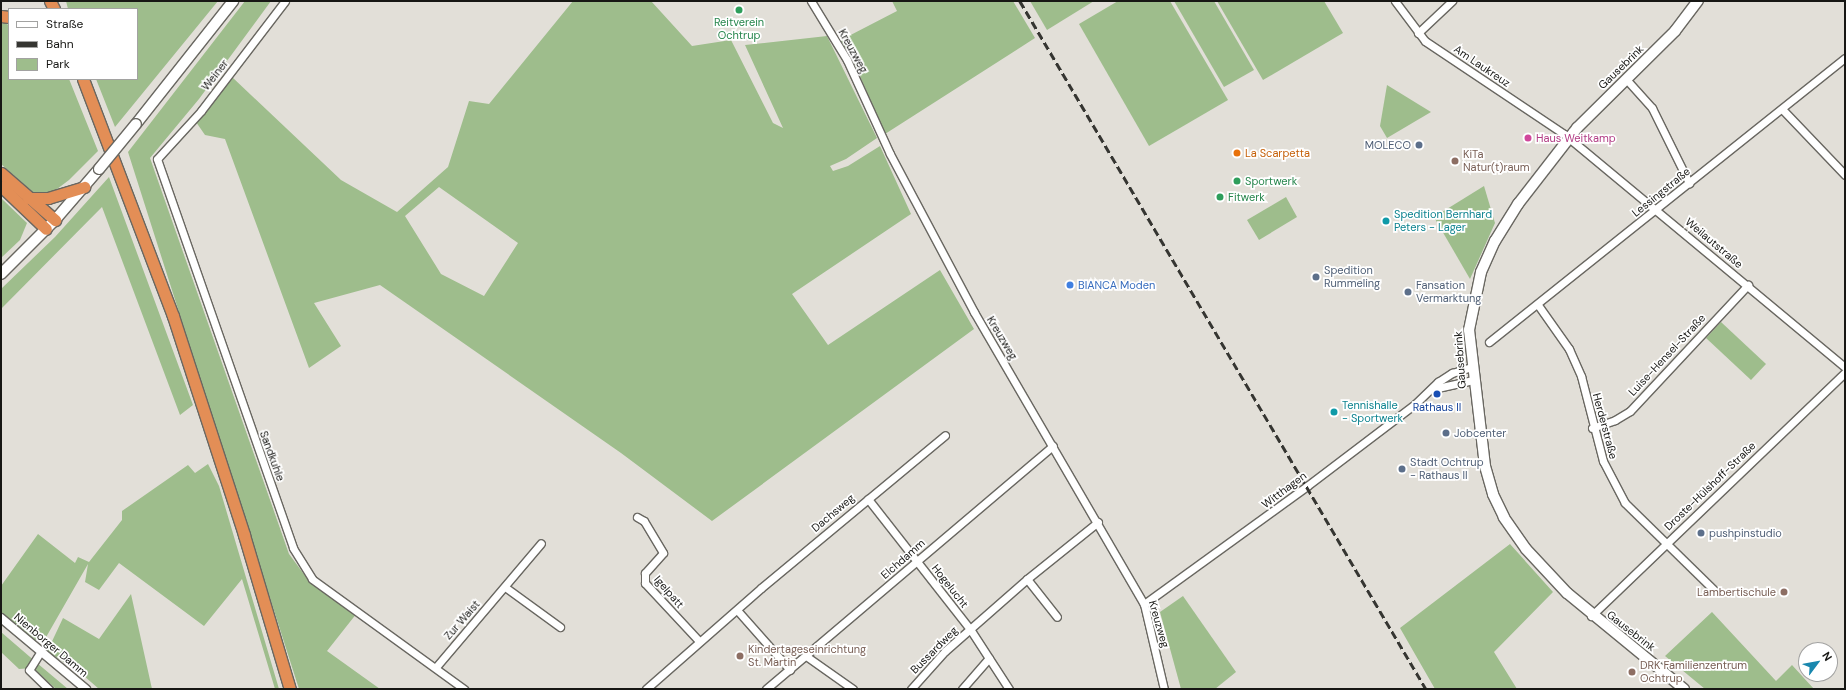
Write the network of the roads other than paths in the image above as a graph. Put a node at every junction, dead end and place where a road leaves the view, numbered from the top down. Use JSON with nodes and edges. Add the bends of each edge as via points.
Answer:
{"nodes":[{"id":1,"x":233,"y":1,"type":"edge"},
{"id":2,"x":285,"y":1,"type":"edge"},
{"id":3,"x":811,"y":1,"type":"edge"},
{"id":4,"x":1395,"y":1,"type":"edge"},
{"id":5,"x":1452,"y":1,"type":"edge"},
{"id":6,"x":1698,"y":1,"type":"edge"},
{"id":7,"x":1418,"y":33,"type":"junction"},
{"id":8,"x":1845,"y":58,"type":"edge"},
{"id":9,"x":1626,"y":79,"type":"junction"},
{"id":10,"x":83,"y":80,"type":"edge"},
{"id":11,"x":1782,"y":109,"type":"junction"},
{"id":12,"x":1568,"y":138,"type":"junction"},
{"id":13,"x":157,"y":159,"type":"joint"},
{"id":14,"x":1,"y":173,"type":"edge"},
{"id":15,"x":1845,"y":175,"type":"edge"},
{"id":16,"x":1689,"y":183,"type":"junction"},
{"id":17,"x":1,"y":186,"type":"edge"},
{"id":18,"x":84,"y":187,"type":"junction"},
{"id":19,"x":28,"y":198,"type":"junction"},
{"id":20,"x":1657,"y":210,"type":"junction"},
{"id":21,"x":54,"y":220,"type":"junction"},
{"id":22,"x":46,"y":229,"type":"junction"},
{"id":23,"x":1,"y":274,"type":"edge"},
{"id":24,"x":1748,"y":285,"type":"junction"},
{"id":25,"x":1538,"y":305,"type":"junction"},
{"id":26,"x":1489,"y":342,"type":"dead end"},
{"id":27,"x":1472,"y":367,"type":"junction"},
{"id":28,"x":1845,"y":367,"type":"edge"},
{"id":29,"x":1845,"y":372,"type":"edge"},
{"id":30,"x":1473,"y":380,"type":"junction"},
{"id":31,"x":1433,"y":389,"type":"junction"},
{"id":32,"x":1592,"y":428,"type":"junction"},
{"id":33,"x":945,"y":436,"type":"dead end"},
{"id":34,"x":1054,"y":446,"type":"junction"},
{"id":35,"x":868,"y":499,"type":"junction"},
{"id":36,"x":637,"y":517,"type":"dead end"},
{"id":37,"x":1098,"y":522,"type":"junction"},
{"id":38,"x":1667,"y":542,"type":"junction"},
{"id":39,"x":541,"y":543,"type":"dead end"},
{"id":40,"x":917,"y":562,"type":"junction"},
{"id":41,"x":1027,"y":579,"type":"junction"},
{"id":42,"x":505,"y":587,"type":"junction"},
{"id":43,"x":1715,"y":591,"type":"dead end"},
{"id":44,"x":1144,"y":604,"type":"junction"},
{"id":45,"x":737,"y":610,"type":"junction"},
{"id":46,"x":1591,"y":616,"type":"junction"},
{"id":47,"x":1057,"y":617,"type":"dead end"},
{"id":48,"x":1,"y":618,"type":"edge"},
{"id":49,"x":560,"y":627,"type":"dead end"},
{"id":50,"x":970,"y":629,"type":"junction"},
{"id":51,"x":700,"y":641,"type":"junction"},
{"id":52,"x":41,"y":651,"type":"junction"},
{"id":53,"x":806,"y":656,"type":"junction"},
{"id":54,"x":989,"y":658,"type":"junction"},
{"id":55,"x":436,"y":667,"type":"junction"},
{"id":56,"x":790,"y":670,"type":"junction"},
{"id":57,"x":49,"y":689,"type":"edge"},
{"id":58,"x":86,"y":689,"type":"edge"},
{"id":59,"x":290,"y":689,"type":"edge"},
{"id":60,"x":464,"y":689,"type":"edge"},
{"id":61,"x":646,"y":689,"type":"edge"},
{"id":62,"x":766,"y":689,"type":"edge"},
{"id":63,"x":853,"y":689,"type":"edge"},
{"id":64,"x":911,"y":689,"type":"edge"},
{"id":65,"x":962,"y":689,"type":"edge"},
{"id":66,"x":1009,"y":689,"type":"edge"},
{"id":67,"x":1164,"y":689,"type":"edge"},
{"id":68,"x":1684,"y":689,"type":"edge"}],
"edges":[{"from":1,"to":18,"type":"main road","bridge":true},
{"from":2,"to":13,"type":"street","name":"Weiner","via":[[201,110]]},
{"from":3,"to":34,"type":"street","name":"Kreuzweg","via":[[847,60],[890,154],[970,305]]},
{"from":4,"to":7,"type":"street","name":"Am Laukreuz"},
{"from":5,"to":7,"type":"street"},
{"from":6,"to":9,"type":"main road","name":"Gausebrink","via":[[1675,31]]},
{"from":7,"to":12,"type":"street","name":"Am Laukreuz","via":[[1425,42]]},
{"from":8,"to":11,"type":"street","name":"Lessingstraße"},
{"from":9,"to":12,"type":"main road","name":"Gausebrink"},
{"from":9,"to":16,"type":"street","via":[[1652,108]]},
{"from":10,"to":59,"type":"highway","via":[[173,316],[244,534]]},
{"from":11,"to":15,"type":"street"},
{"from":11,"to":16,"type":"street","name":"Lessingstraße"},
{"from":12,"to":20,"type":"street","name":"Weilautstraße"},
{"from":12,"to":27,"type":"main road","name":"Gausebrink","via":[[1518,204],[1486,260],[1471,311],[1469,335]]},
{"from":13,"to":55,"type":"street","name":"Sandkuhle","via":[[293,548],[312,579]]},
{"from":14,"to":19,"type":"highway"},
{"from":16,"to":20,"type":"street","name":"Lessingstraße"},
{"from":17,"to":22,"type":"highway"},
{"from":18,"to":19,"type":"highway","via":[[48,198]]},
{"from":18,"to":21,"type":"main road"},
{"from":19,"to":21,"type":"highway"},
{"from":20,"to":24,"type":"street","name":"Weilautstraße"},
{"from":20,"to":25,"type":"street","name":"Lessingstraße"},
{"from":21,"to":22,"type":"main road"},
{"from":22,"to":23,"type":"main road"},
{"from":24,"to":28,"type":"street","name":"Weilautstraße"},
{"from":24,"to":32,"type":"street","name":"Luise-Hensel-Straße","via":[[1630,411],[1615,420]]},
{"from":25,"to":26,"type":"street","name":"Lessingstraße"},
{"from":25,"to":32,"type":"street","name":"Herderstraße","via":[[1569,349],[1581,376]]},
{"from":27,"to":30,"type":"main road","name":"Gausebrink"},
{"from":27,"to":31,"type":"street","name":"Witthagen","via":[[1444,378]]},
{"from":29,"to":38,"type":"street","name":"Droste-Hülshoff-Straße"},
{"from":30,"to":31,"type":"street","name":"Witthagen"},
{"from":30,"to":46,"type":"main road","name":"Gausebrink","via":[[1485,466],[1500,512],[1536,561]]},
{"from":31,"to":44,"type":"street","name":"Witthagen","via":[[1301,491]]},
{"from":32,"to":38,"type":"street","name":"Herderstraße","via":[[1603,461],[1625,503]]},
{"from":33,"to":35,"type":"street","name":"Dachsweg"},
{"from":34,"to":37,"type":"street","name":"Kreuzweg"},
{"from":34,"to":40,"type":"street","name":"Elchdamm"},
{"from":35,"to":40,"type":"street","name":"Hogelucht"},
{"from":35,"to":45,"type":"street","name":"Dachsweg"},
{"from":36,"to":51,"type":"street","name":"Igelpatt","via":[[644,521],[663,553],[645,574],[645,583]]},
{"from":37,"to":41,"type":"street","name":"Bussardweg"},
{"from":37,"to":44,"type":"street","name":"Kreuzweg"},
{"from":38,"to":43,"type":"street","name":"Herderstraße"},
{"from":38,"to":46,"type":"street","name":"Droste-Hülshoff-Straße"},
{"from":39,"to":42,"type":"street","name":"Zur Waist"},
{"from":40,"to":50,"type":"street","name":"Hogelucht"},
{"from":40,"to":53,"type":"street","name":"Elchdamm"},
{"from":41,"to":47,"type":"street"},
{"from":41,"to":50,"type":"street","name":"Bussardweg"},
{"from":42,"to":49,"type":"street"},
{"from":42,"to":55,"type":"street","name":"Zur Waist"},
{"from":44,"to":67,"type":"street","name":"Kreuzweg"},
{"from":45,"to":51,"type":"street","name":"Dachsweg"},
{"from":45,"to":56,"type":"street"},
{"from":46,"to":68,"type":"main road","name":"Gausebrink"},
{"from":48,"to":52,"type":"street","name":"Nienborger Damm"},
{"from":50,"to":54,"type":"street","name":"Hogelucht"},
{"from":50,"to":64,"type":"street","name":"Bussardweg","via":[[945,651]]},
{"from":51,"to":61,"type":"street","name":"Dachsweg"},
{"from":52,"to":57,"type":"street","via":[[29,670]]},
{"from":52,"to":58,"type":"street","name":"Nienborger Damm"},
{"from":53,"to":56,"type":"street","name":"Elchdamm"},
{"from":53,"to":63,"type":"street"},
{"from":54,"to":65,"type":"street"},
{"from":54,"to":66,"type":"street","name":"Hogelucht"},
{"from":55,"to":60,"type":"street","name":"Sandkuhle"},
{"from":56,"to":62,"type":"street","name":"Elchdamm"}]}
